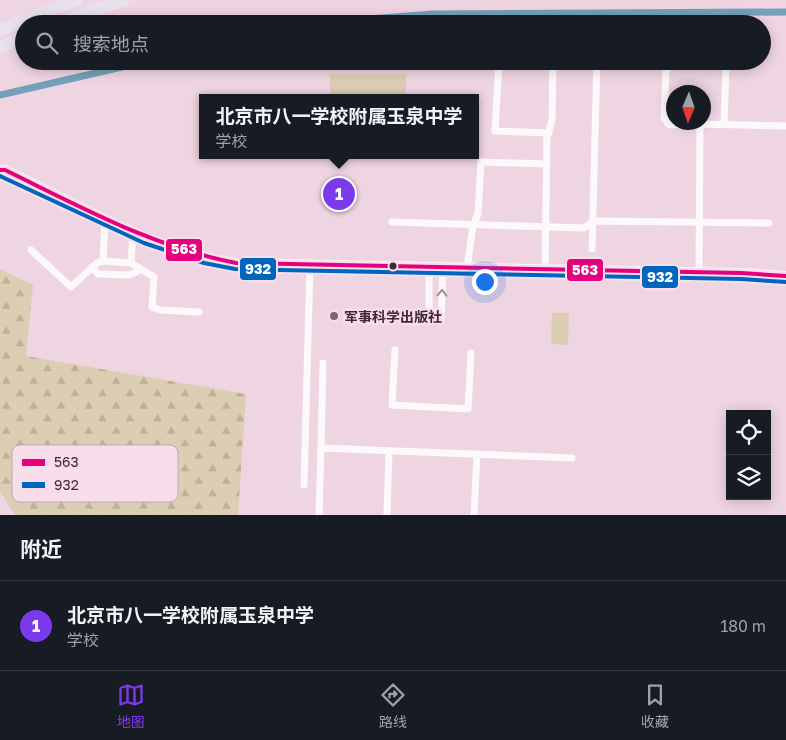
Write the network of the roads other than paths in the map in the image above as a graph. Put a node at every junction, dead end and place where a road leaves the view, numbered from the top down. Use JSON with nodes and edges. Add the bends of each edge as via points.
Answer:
{"nodes":[{"id":1,"x":77,"y":0,"type":"edge"},
{"id":2,"x":124,"y":0,"type":"edge"},
{"id":3,"x":38,"y":15,"type":"edge"},
{"id":4,"x":80,"y":15,"type":"edge"},
{"id":5,"x":15,"y":24,"type":"edge"},
{"id":6,"x":0,"y":30,"type":"edge"},
{"id":7,"x":15,"y":41,"type":"edge"},
{"id":8,"x":0,"y":47,"type":"edge"},
{"id":9,"x":498,"y":70,"type":"edge"},
{"id":10,"x":553,"y":70,"type":"edge"},
{"id":11,"x":597,"y":70,"type":"edge"},
{"id":12,"x":667,"y":70,"type":"edge"},
{"id":13,"x":726,"y":70,"type":"edge"},
{"id":14,"x":666,"y":120,"type":"edge"},
{"id":15,"x":711,"y":124,"type":"edge"},
{"id":16,"x":724,"y":124,"type":"junction"},
{"id":17,"x":786,"y":126,"type":"edge"},
{"id":18,"x":700,"y":130,"type":"edge"},
{"id":19,"x":549,"y":133,"type":"junction"},
{"id":20,"x":547,"y":164,"type":"junction"},
{"id":21,"x":2,"y":169,"type":"edge"},
{"id":22,"x":105,"y":218,"type":"junction"},
{"id":23,"x":594,"y":221,"type":"junction"},
{"id":24,"x":392,"y":222,"type":"dead end"},
{"id":25,"x":699,"y":222,"type":"junction"},
{"id":26,"x":769,"y":223,"type":"dead end"},
{"id":27,"x":473,"y":225,"type":"junction"},
{"id":28,"x":546,"y":228,"type":"junction"},
{"id":29,"x":133,"y":231,"type":"junction"},
{"id":30,"x":592,"y":248,"type":"dead end"},
{"id":31,"x":31,"y":250,"type":"dead end"},
{"id":32,"x":103,"y":261,"type":"junction"},
{"id":33,"x":131,"y":263,"type":"junction"},
{"id":34,"x":310,"y":265,"type":"junction"},
{"id":35,"x":92,"y":267,"type":"junction"},
{"id":36,"x":429,"y":267,"type":"junction"},
{"id":37,"x":443,"y":267,"type":"junction"},
{"id":38,"x":467,"y":268,"type":"junction"},
{"id":39,"x":545,"y":269,"type":"junction"},
{"id":40,"x":140,"y":270,"type":"junction"},
{"id":41,"x":786,"y":271,"type":"edge"},
{"id":42,"x":699,"y":272,"type":"junction"},
{"id":43,"x":741,"y":273,"type":"junction"},
{"id":44,"x":786,"y":276,"type":"edge"},
{"id":45,"x":199,"y":312,"type":"dead end"},
{"id":46,"x":429,"y":319,"type":"dead end"},
{"id":47,"x":441,"y":320,"type":"dead end"},
{"id":48,"x":395,"y":350,"type":"dead end"},
{"id":49,"x":471,"y":353,"type":"dead end"},
{"id":50,"x":323,"y":363,"type":"dead end"},
{"id":51,"x":321,"y":448,"type":"junction"},
{"id":52,"x":389,"y":451,"type":"junction"},
{"id":53,"x":477,"y":454,"type":"junction"},
{"id":54,"x":572,"y":458,"type":"dead end"},
{"id":55,"x":304,"y":485,"type":"dead end"},
{"id":56,"x":319,"y":515,"type":"edge"},
{"id":57,"x":388,"y":515,"type":"edge"},
{"id":58,"x":474,"y":515,"type":"edge"}],
"edges":[{"from":1,"to":3,"type":"highway"},
{"from":2,"to":4,"type":"highway"},
{"from":5,"to":6,"type":"highway"},
{"from":7,"to":8,"type":"highway"},
{"from":9,"to":19,"type":"street","via":[[495,131]]},
{"from":10,"to":19,"type":"street"},
{"from":11,"to":23,"type":"street"},
{"from":12,"to":14,"type":"street"},
{"from":13,"to":16,"type":"street"},
{"from":15,"to":16,"type":"street"},
{"from":16,"to":17,"type":"street"},
{"from":18,"to":25,"type":"street"},
{"from":19,"to":20,"type":"street"},
{"from":20,"to":27,"type":"street","via":[[480,162],[478,214]]},
{"from":20,"to":28,"type":"street"},
{"from":21,"to":22,"type":"street"},
{"from":22,"to":29,"type":"street"},
{"from":22,"to":32,"type":"street"},
{"from":23,"to":25,"type":"street"},
{"from":23,"to":28,"type":"street","via":[[584,228]]},
{"from":23,"to":30,"type":"street"},
{"from":24,"to":27,"type":"street"},
{"from":25,"to":26,"type":"street"},
{"from":25,"to":42,"type":"street"},
{"from":27,"to":28,"type":"street"},
{"from":27,"to":38,"type":"street"},
{"from":28,"to":39,"type":"street"},
{"from":29,"to":33,"type":"street"},
{"from":29,"to":34,"type":"street","via":[[172,248],[218,260]]},
{"from":31,"to":35,"type":"street","via":[[71,288]]},
{"from":32,"to":33,"type":"street"},
{"from":32,"to":35,"type":"street"},
{"from":33,"to":40,"type":"street"},
{"from":34,"to":36,"type":"street"},
{"from":34,"to":55,"type":"street"},
{"from":35,"to":40,"type":"street","via":[[98,274],[129,276]]},
{"from":36,"to":37,"type":"street"},
{"from":36,"to":46,"type":"street"},
{"from":37,"to":38,"type":"street"},
{"from":47,"to":37,"type":"street","one_way":true},
{"from":38,"to":39,"type":"street"},
{"from":39,"to":42,"type":"street"},
{"from":40,"to":45,"type":"street","via":[[154,278],[152,307]]},
{"from":41,"to":43,"type":"street"},
{"from":42,"to":43,"type":"street"},
{"from":43,"to":44,"type":"street"},
{"from":48,"to":49,"type":"street","via":[[392,405],[468,409]]},
{"from":50,"to":51,"type":"street"},
{"from":51,"to":52,"type":"street"},
{"from":51,"to":56,"type":"street"},
{"from":52,"to":53,"type":"street"},
{"from":52,"to":57,"type":"street"},
{"from":53,"to":54,"type":"street"},
{"from":53,"to":58,"type":"street"}]}
